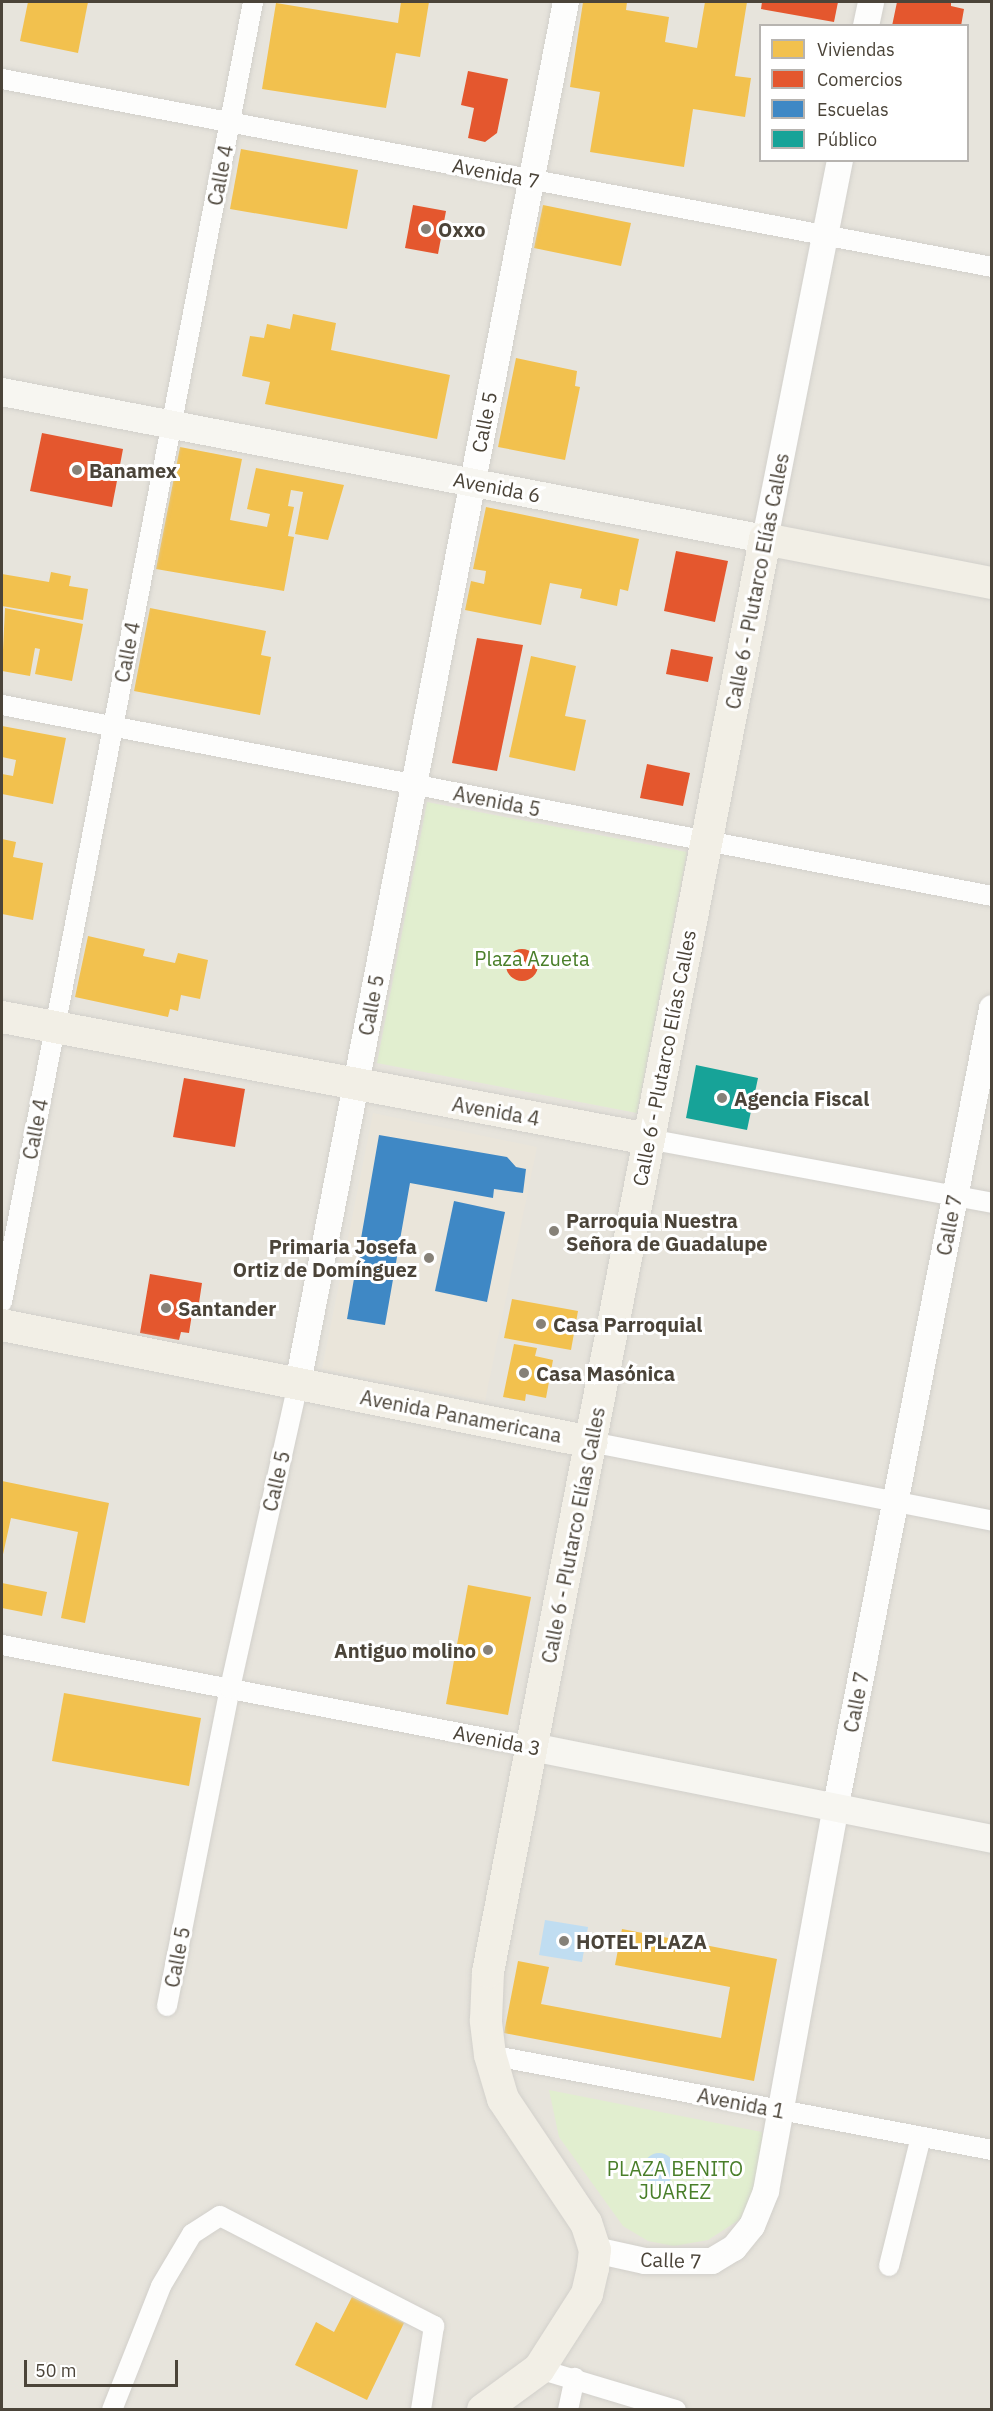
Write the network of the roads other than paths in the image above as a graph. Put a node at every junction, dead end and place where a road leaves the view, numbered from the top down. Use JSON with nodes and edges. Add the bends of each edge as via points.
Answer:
{"nodes":[{"id":1,"x":253,"y":2,"type":"edge"},
{"id":2,"x":566,"y":2,"type":"edge"},
{"id":3,"x":871,"y":2,"type":"edge"},
{"id":4,"x":866,"y":24,"type":"edge"},
{"id":5,"x":2,"y":79,"type":"edge"},
{"id":6,"x":230,"y":122,"type":"junction"},
{"id":7,"x":840,"y":162,"type":"edge"},
{"id":8,"x":531,"y":180,"type":"junction"},
{"id":9,"x":825,"y":236,"type":"junction"},
{"id":10,"x":992,"y":267,"type":"edge"},
{"id":11,"x":2,"y":392,"type":"edge"},
{"id":12,"x":171,"y":425,"type":"junction"},
{"id":13,"x":472,"y":483,"type":"junction"},
{"id":14,"x":765,"y":539,"type":"junction"},
{"id":15,"x":992,"y":583,"type":"edge"},
{"id":16,"x":2,"y":705,"type":"edge"},
{"id":17,"x":113,"y":726,"type":"junction"},
{"id":18,"x":414,"y":784,"type":"junction"},
{"id":19,"x":706,"y":842,"type":"junction"},
{"id":20,"x":992,"y":897,"type":"edge"},
{"id":21,"x":992,"y":1008,"type":"edge"},
{"id":22,"x":2,"y":1017,"type":"edge"},
{"id":23,"x":55,"y":1028,"type":"junction"},
{"id":24,"x":355,"y":1085,"type":"junction"},
{"id":25,"x":648,"y":1139,"type":"junction"},
{"id":26,"x":955,"y":1196,"type":"junction"},
{"id":27,"x":992,"y":1203,"type":"edge"},
{"id":28,"x":2,"y":1302,"type":"edge"},
{"id":29,"x":2,"y":1325,"type":"edge"},
{"id":30,"x":298,"y":1383,"type":"junction"},
{"id":31,"x":591,"y":1442,"type":"junction"},
{"id":32,"x":895,"y":1503,"type":"junction"},
{"id":33,"x":992,"y":1521,"type":"edge"},
{"id":34,"x":2,"y":1645,"type":"edge"},
{"id":35,"x":230,"y":1688,"type":"junction"},
{"id":36,"x":532,"y":1747,"type":"junction"},
{"id":37,"x":835,"y":1810,"type":"junction"},
{"id":38,"x":992,"y":1839,"type":"edge"},
{"id":39,"x":167,"y":2006,"type":"dead end"},
{"id":40,"x":490,"y":2055,"type":"junction"},
{"id":41,"x":780,"y":2110,"type":"junction"},
{"id":42,"x":921,"y":2137,"type":"junction"},
{"id":43,"x":992,"y":2150,"type":"edge"},
{"id":44,"x":595,"y":2250,"type":"junction"},
{"id":45,"x":889,"y":2266,"type":"dead end"},
{"id":46,"x":539,"y":2369,"type":"junction"},
{"id":47,"x":575,"y":2378,"type":"junction"},
{"id":48,"x":112,"y":2409,"type":"edge"},
{"id":49,"x":421,"y":2409,"type":"edge"},
{"id":50,"x":483,"y":2409,"type":"edge"},
{"id":51,"x":568,"y":2409,"type":"edge"},
{"id":52,"x":676,"y":2409,"type":"edge"}],
"edges":[{"from":1,"to":6,"type":"street","name":"Calle 4"},
{"from":2,"to":8,"type":"street","name":"Calle 5"},
{"from":3,"to":4,"type":"street"},
{"from":5,"to":6,"type":"street","name":"Avenida 7"},
{"from":6,"to":8,"type":"street","name":"Avenida 7"},
{"from":6,"to":12,"type":"street","name":"Calle 4"},
{"from":7,"to":9,"type":"street","name":"Calle 6 - Plutarco Elías Calles"},
{"from":8,"to":9,"type":"street","name":"Avenida 7"},
{"from":8,"to":13,"type":"street","name":"Calle 5"},
{"from":9,"to":10,"type":"street","name":"Avenida 7"},
{"from":9,"to":14,"type":"street","name":"Calle 6 - Plutarco Elías Calles"},
{"from":11,"to":12,"type":"main road","name":"Avenida 6"},
{"from":12,"to":13,"type":"main road","name":"Avenida 6"},
{"from":12,"to":17,"type":"street","name":"Calle 4"},
{"from":13,"to":14,"type":"main road","name":"Avenida 6"},
{"from":13,"to":18,"type":"street","name":"Calle 5"},
{"from":14,"to":15,"type":"main road","name":"Avenida 6"},
{"from":14,"to":19,"type":"main road","name":"Calle 6 - Plutarco Elías Calles"},
{"from":16,"to":17,"type":"street","name":"Avenida 5"},
{"from":17,"to":18,"type":"street","name":"Avenida 5"},
{"from":17,"to":23,"type":"street","name":"Calle 4"},
{"from":18,"to":19,"type":"street","name":"Avenida 5"},
{"from":18,"to":24,"type":"street","name":"Calle 5"},
{"from":19,"to":20,"type":"street","name":"Avenida 5"},
{"from":19,"to":25,"type":"main road","name":"Calle 6 - Plutarco Elías Calles"},
{"from":21,"to":26,"type":"street","name":"Calle 7"},
{"from":22,"to":23,"type":"main road","name":"Avenida 4"},
{"from":23,"to":24,"type":"main road","name":"Avenida 4"},
{"from":23,"to":28,"type":"street","name":"Calle 4"},
{"from":24,"to":25,"type":"main road","name":"Avenida 4"},
{"from":24,"to":30,"type":"street","name":"Calle 5"},
{"from":25,"to":26,"type":"street","name":"Avenida 4"},
{"from":25,"to":31,"type":"main road","name":"Calle 6 - Plutarco Elías Calles"},
{"from":26,"to":27,"type":"street","name":"Avenida 4"},
{"from":26,"to":32,"type":"street","name":"Calle 7"},
{"from":29,"to":30,"type":"main road","name":"Avenida Panamericana"},
{"from":30,"to":31,"type":"main road","name":"Avenida Panamericana"},
{"from":30,"to":35,"type":"street","name":"Calle 5"},
{"from":31,"to":32,"type":"street","name":"Avenida Panamericana"},
{"from":31,"to":36,"type":"main road","name":"Calle 6 - Plutarco Elías Calles"},
{"from":32,"to":33,"type":"street","name":"Avenida Panamericana"},
{"from":32,"to":37,"type":"street","name":"Calle 7"},
{"from":34,"to":35,"type":"street","name":"Avenida 3"},
{"from":35,"to":36,"type":"street","name":"Avenida 3"},
{"from":35,"to":39,"type":"street","name":"Calle 5"},
{"from":36,"to":37,"type":"main road","name":"Avenida 3"},
{"from":36,"to":40,"type":"main road","name":"Calle 6 - Plutarco Elías Calles","via":[[488,1972],[486,2020]]},
{"from":37,"to":38,"type":"main road","name":"Avenida 3"},
{"from":37,"to":41,"type":"street","name":"Calle 7"},
{"from":40,"to":41,"type":"street","name":"Avenida 1"},
{"from":40,"to":44,"type":"main road","name":"Calle 6 - Plutarco Elías Calles","via":[[503,2099],[586,2223]]},
{"from":41,"to":42,"type":"street","name":"Avenida 1"},
{"from":41,"to":44,"type":"street","name":"Calle 7","via":[[766,2191],[752,2226],[734,2248],[712,2261],[682,2264]]},
{"from":42,"to":43,"type":"street","name":"Avenida 1"},
{"from":42,"to":45,"type":"street"},
{"from":44,"to":46,"type":"main road","via":[[587,2295]]},
{"from":46,"to":47,"type":"street"},
{"from":46,"to":50,"type":"main road"},
{"from":47,"to":51,"type":"street"},
{"from":47,"to":52,"type":"street"},
{"from":48,"to":49,"type":"street","via":[[161,2286],[192,2234],[220,2216],[434,2326]]}]}
